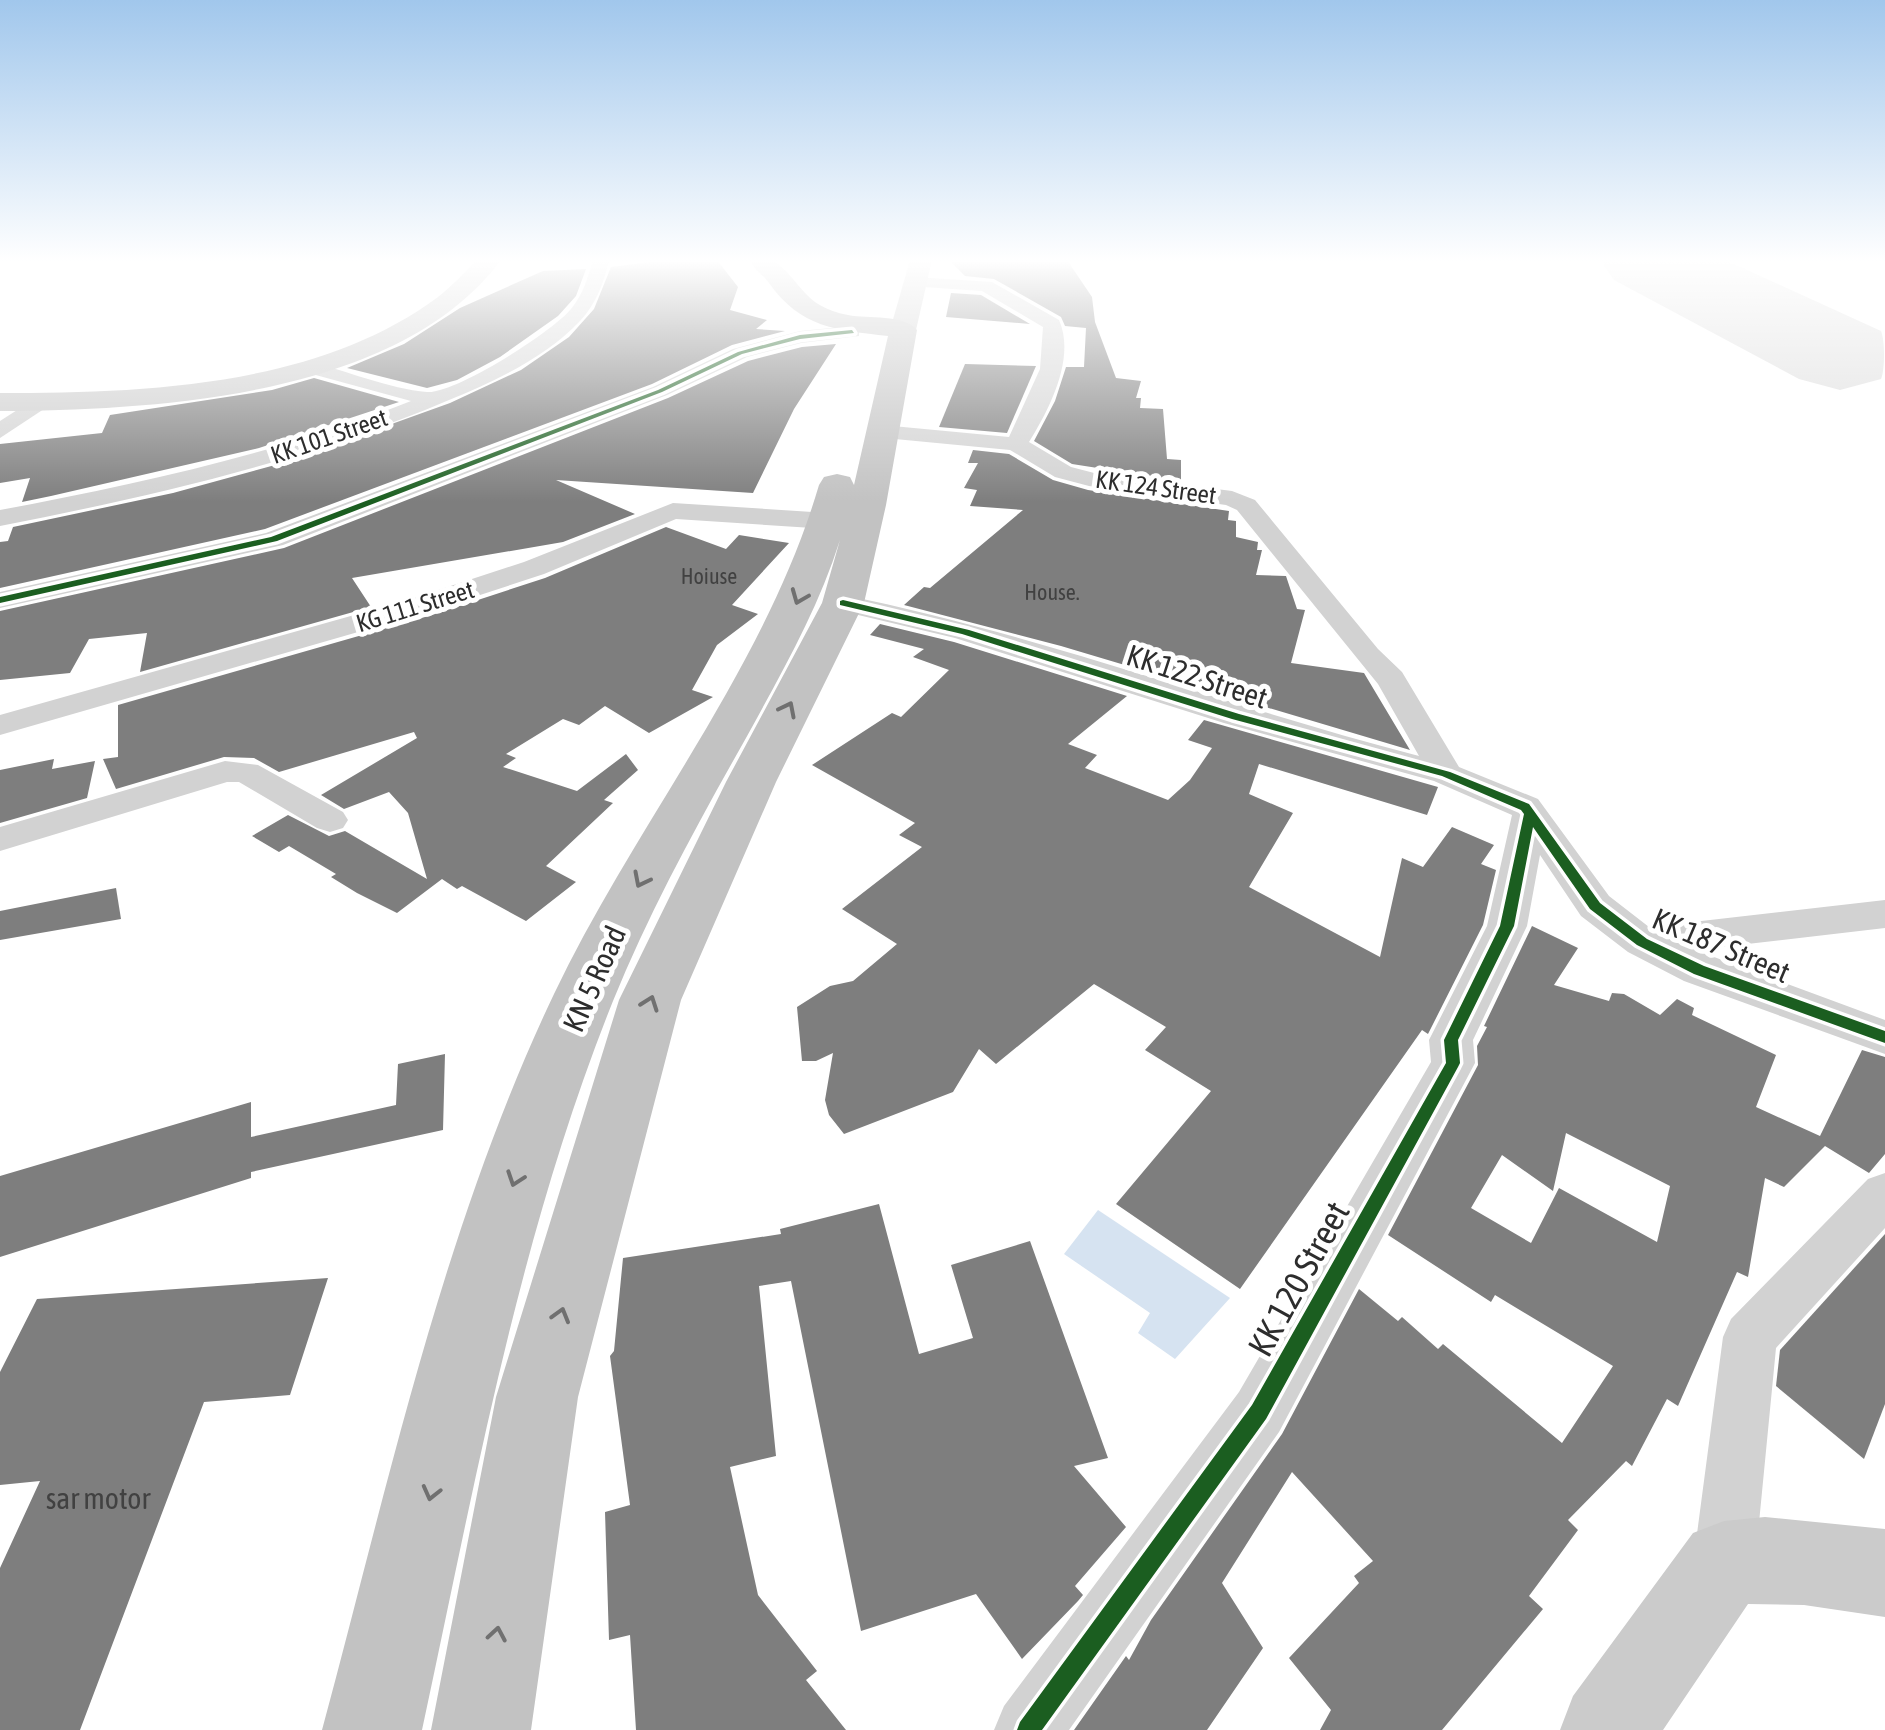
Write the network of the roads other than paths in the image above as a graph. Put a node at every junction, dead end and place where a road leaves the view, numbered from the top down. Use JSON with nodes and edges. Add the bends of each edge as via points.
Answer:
{"nodes":[{"id":1,"x":376,"y":341,"type":"edge"},
{"id":2,"x":541,"y":341,"type":"edge"},
{"id":3,"x":787,"y":341,"type":"edge"},
{"id":4,"x":880,"y":341,"type":"edge"},
{"id":5,"x":887,"y":341,"type":"edge"},
{"id":6,"x":1057,"y":341,"type":"edge"},
{"id":7,"x":308,"y":367,"type":"junction"},
{"id":8,"x":432,"y":400,"type":"junction"},
{"id":9,"x":0,"y":402,"type":"edge"},
{"id":10,"x":38,"y":402,"type":"junction"},
{"id":11,"x":0,"y":431,"type":"edge"},
{"id":12,"x":882,"y":432,"type":"junction"},
{"id":13,"x":1016,"y":444,"type":"junction"},
{"id":14,"x":197,"y":446,"type":"dead end"},
{"id":15,"x":204,"y":474,"type":"junction"},
{"id":16,"x":21,"y":484,"type":"dead end"},
{"id":17,"x":4,"y":518,"type":"edge"},
{"id":18,"x":828,"y":521,"type":"junction"},
{"id":19,"x":0,"y":600,"type":"edge"},
{"id":20,"x":843,"y":603,"type":"junction"},
{"id":21,"x":0,"y":725,"type":"edge"},
{"id":22,"x":1446,"y":774,"type":"junction"},
{"id":23,"x":1530,"y":813,"type":"junction"},
{"id":24,"x":330,"y":820,"type":"dead end"},
{"id":25,"x":0,"y":839,"type":"edge"},
{"id":26,"x":1885,"y":914,"type":"edge"},
{"id":27,"x":1642,"y":942,"type":"junction"},
{"id":28,"x":1885,"y":1038,"type":"edge"},
{"id":29,"x":1885,"y":1194,"type":"edge"},
{"id":30,"x":1724,"y":1564,"type":"junction"},
{"id":31,"x":1885,"y":1573,"type":"edge"},
{"id":32,"x":372,"y":1730,"type":"edge"},
{"id":33,"x":481,"y":1730,"type":"edge"},
{"id":34,"x":1028,"y":1730,"type":"edge"},
{"id":35,"x":1608,"y":1730,"type":"edge"}],
"edges":[{"from":1,"to":7,"type":"main road"},
{"from":2,"to":8,"type":"street","name":"KK 101 Street","via":[[496,371]]},
{"from":3,"to":19,"type":"street","via":[[274,538]]},
{"from":4,"to":18,"type":"highway","name":"KN 5 Road"},
{"from":5,"to":12,"type":"highway","name":"KN 5 Road"},
{"from":6,"to":13,"type":"street","via":[[1044,391]]},
{"from":7,"to":8,"type":"street"},
{"from":7,"to":10,"type":"main road","via":[[192,390]]},
{"from":8,"to":15,"type":"street","name":"KK 101 Street"},
{"from":9,"to":10,"type":"main road"},
{"from":10,"to":11,"type":"street"},
{"from":12,"to":13,"type":"street"},
{"from":12,"to":20,"type":"highway","name":"KN 5 Road"},
{"from":13,"to":22,"type":"street","name":"KK 124 Street","via":[[1063,472],[1246,506],[1391,679]]},
{"from":14,"to":15,"type":"street","via":[[194,460]]},
{"from":15,"to":17,"type":"street","name":"KK 101 Street"},
{"from":16,"to":17,"type":"street"},
{"from":18,"to":21,"type":"street","name":"KG 111 Street","via":[[673,510],[421,606]]},
{"from":18,"to":32,"type":"highway","name":"KN 5 Road","one_way":true,"via":[[796,609],[638,886],[583,999],[538,1115],[491,1247]]},
{"from":20,"to":22,"type":"street","name":"KK 122 Street","via":[[1070,660],[1272,727]]},
{"from":33,"to":20,"type":"highway","name":"KN 5 Road","one_way":true,"via":[[537,1398],[650,1000]]},
{"from":22,"to":23,"type":"street","name":"KK 122 Street"},
{"from":23,"to":27,"type":"street","name":"KK 187 Street","via":[[1595,906]]},
{"from":23,"to":34,"type":"street","name":"KK 120 Street","via":[[1507,926],[1451,1040],[1454,1063],[1259,1412]]},
{"from":24,"to":25,"type":"street","via":[[246,772],[225,770]]},
{"from":26,"to":27,"type":"street"},
{"from":27,"to":28,"type":"street","name":"KK 187 Street","via":[[1699,970]]},
{"from":29,"to":30,"type":"street","via":[[1750,1337]]},
{"from":30,"to":31,"type":"main road","via":[[1801,1560]]},
{"from":30,"to":35,"type":"main road"}]}
